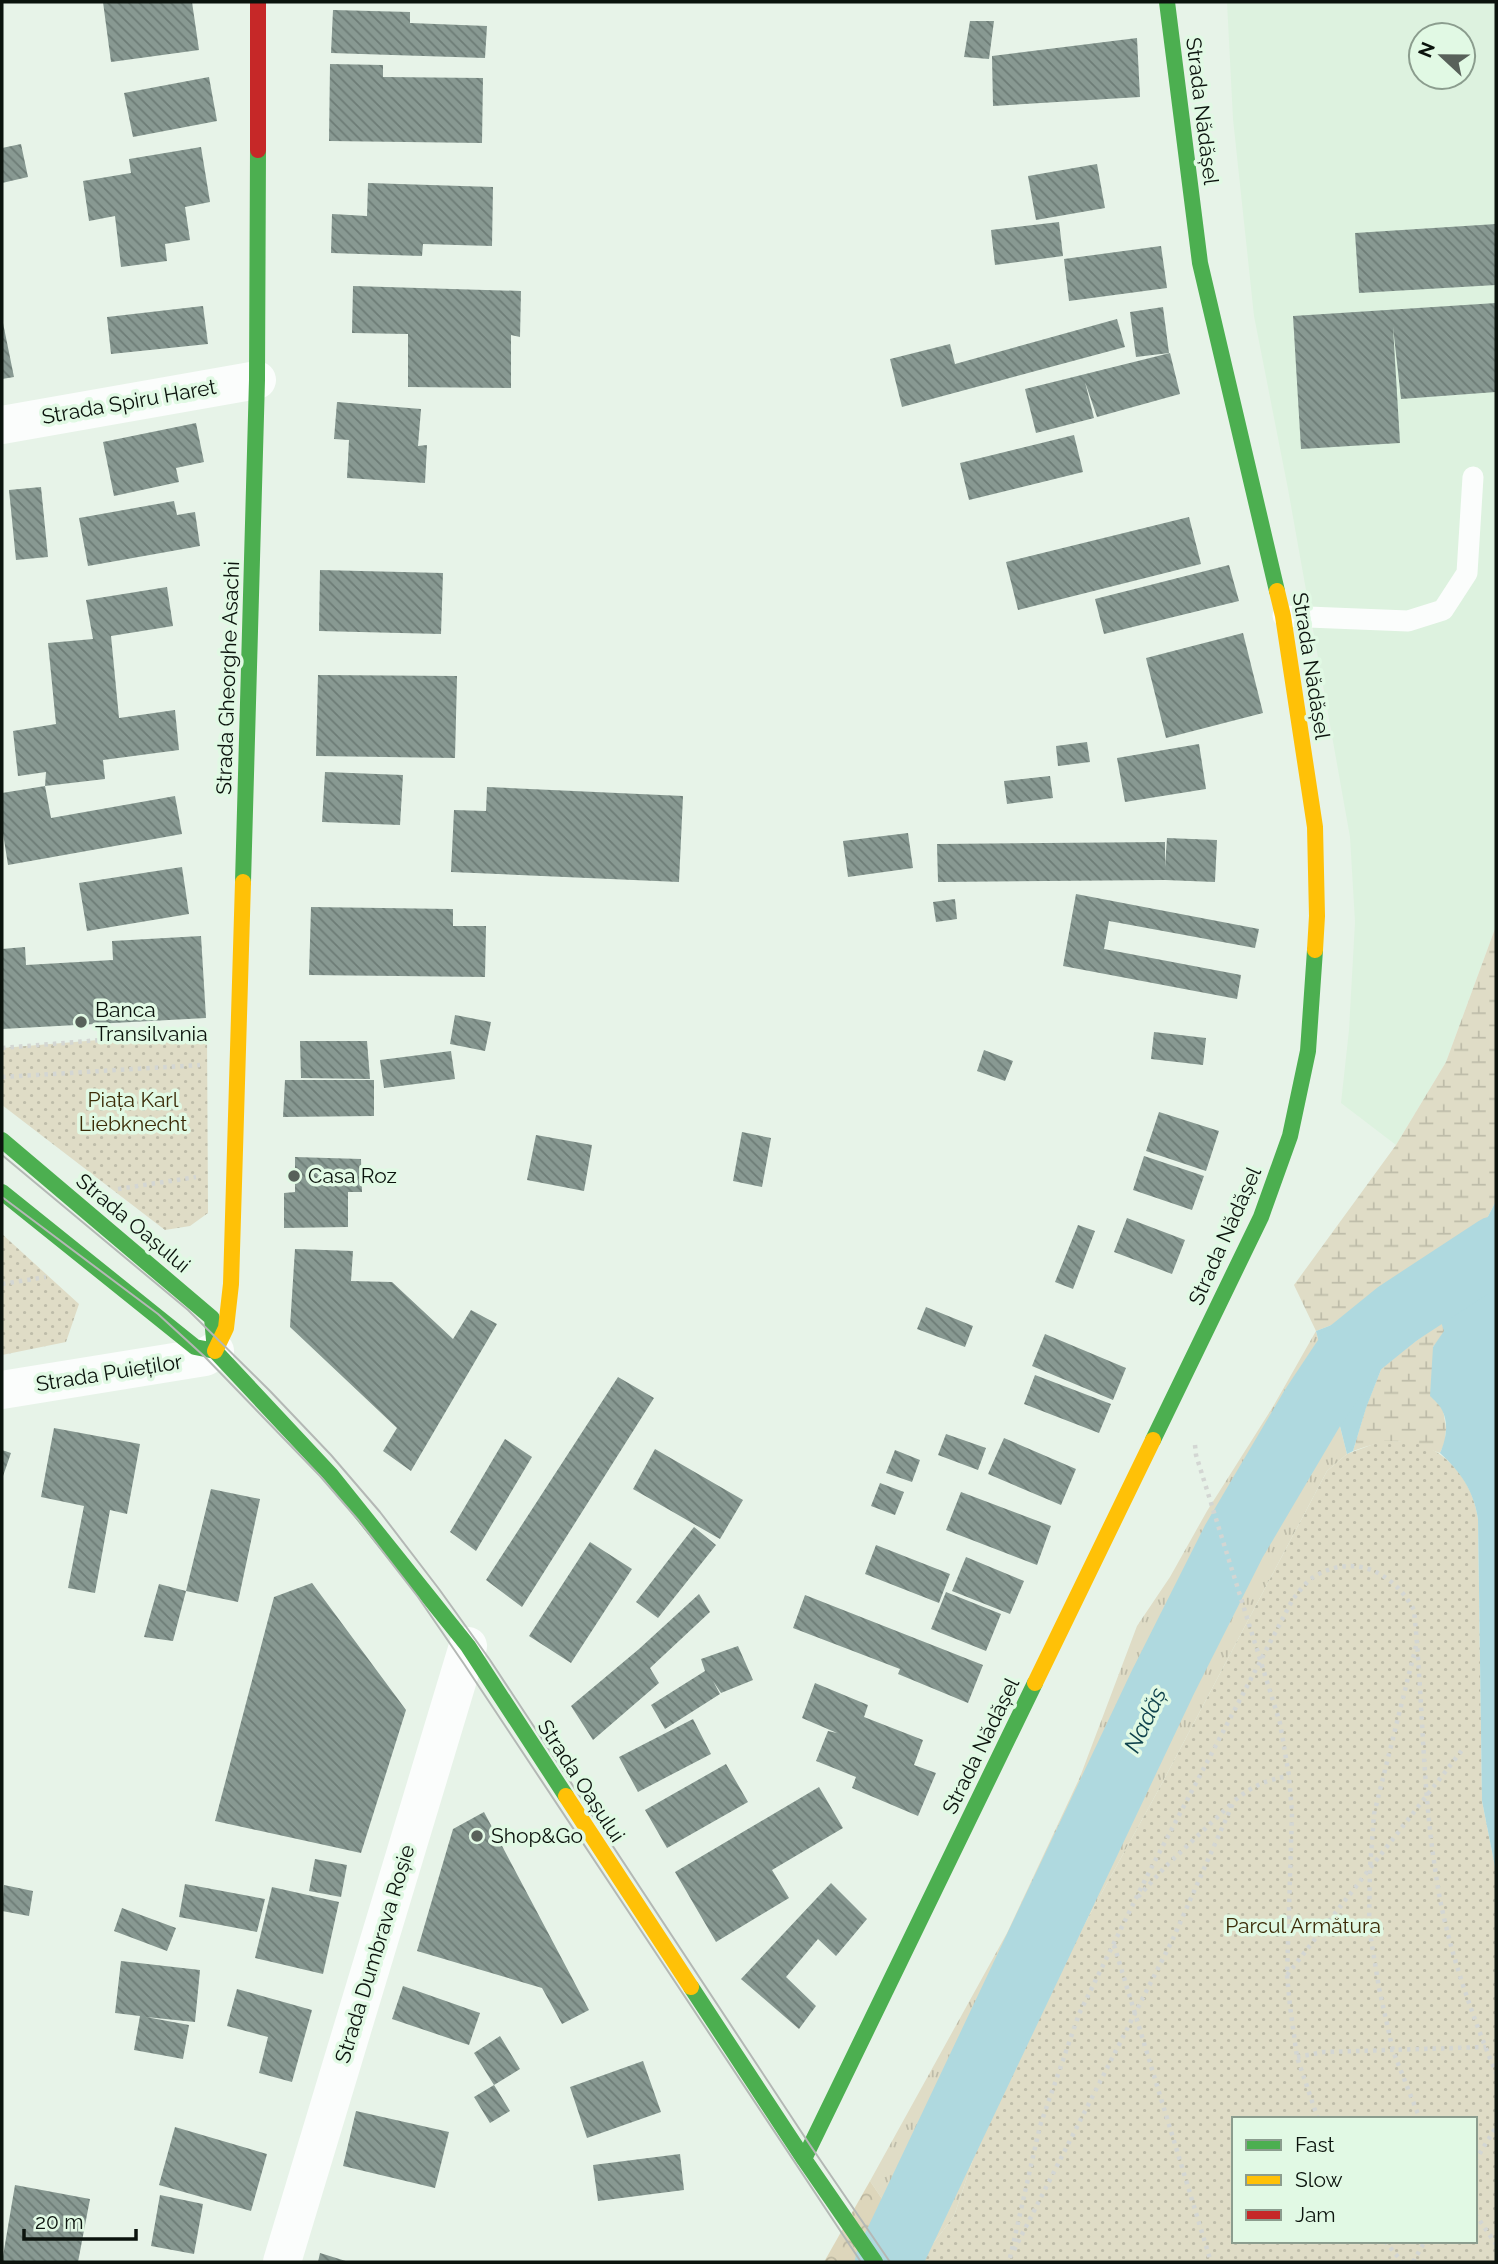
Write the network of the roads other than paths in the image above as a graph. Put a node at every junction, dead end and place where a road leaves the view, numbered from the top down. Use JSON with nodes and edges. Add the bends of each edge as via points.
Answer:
{"nodes":[{"id":1,"x":258,"y":2,"type":"edge"},
{"id":2,"x":1167,"y":2,"type":"edge"},
{"id":3,"x":257,"y":380,"type":"junction"},
{"id":4,"x":2,"y":425,"type":"edge"},
{"id":5,"x":1473,"y":477,"type":"dead end"},
{"id":6,"x":1283,"y":616,"type":"junction"},
{"id":7,"x":2,"y":1140,"type":"edge"},
{"id":8,"x":2,"y":1192,"type":"edge"},
{"id":9,"x":215,"y":1351,"type":"junction"},
{"id":10,"x":2,"y":1390,"type":"edge"},
{"id":11,"x":468,"y":1646,"type":"junction"},
{"id":12,"x":804,"y":2160,"type":"junction"},
{"id":13,"x":282,"y":2262,"type":"edge"},
{"id":14,"x":875,"y":2262,"type":"edge"}],
"edges":[{"from":1,"to":3,"type":"street","name":"Strada Gheorghe Asachi"},
{"from":2,"to":6,"type":"street","name":"Strada Nădășel","via":[[1200,263]]},
{"from":3,"to":4,"type":"street","name":"Strada Spiru Haret"},
{"from":3,"to":9,"type":"street","name":"Strada Gheorghe Asachi","via":[[231,1284],[222,1342]]},
{"from":5,"to":6,"type":"lane","via":[[1467,573],[1443,610],[1408,621]]},
{"from":6,"to":12,"type":"street","name":"Strada Nădășel","via":[[1315,827],[1317,916],[1308,1051],[1290,1136],[1261,1217]]},
{"from":7,"to":9,"type":"street","name":"Strada Oașului","via":[[212,1318]]},
{"from":8,"to":9,"type":"street","name":"Strada Oașului","via":[[195,1347]]},
{"from":9,"to":10,"type":"street","name":"Strada Puieților","via":[[205,1357]]},
{"from":9,"to":11,"type":"street","name":"Strada Oașului","via":[[331,1475]]},
{"from":11,"to":12,"type":"street","name":"Strada Oașului"},
{"from":11,"to":13,"type":"street","name":"Strada Dumbrava Roșie"},
{"from":12,"to":14,"type":"street","name":"Strada Oașului"}]}
